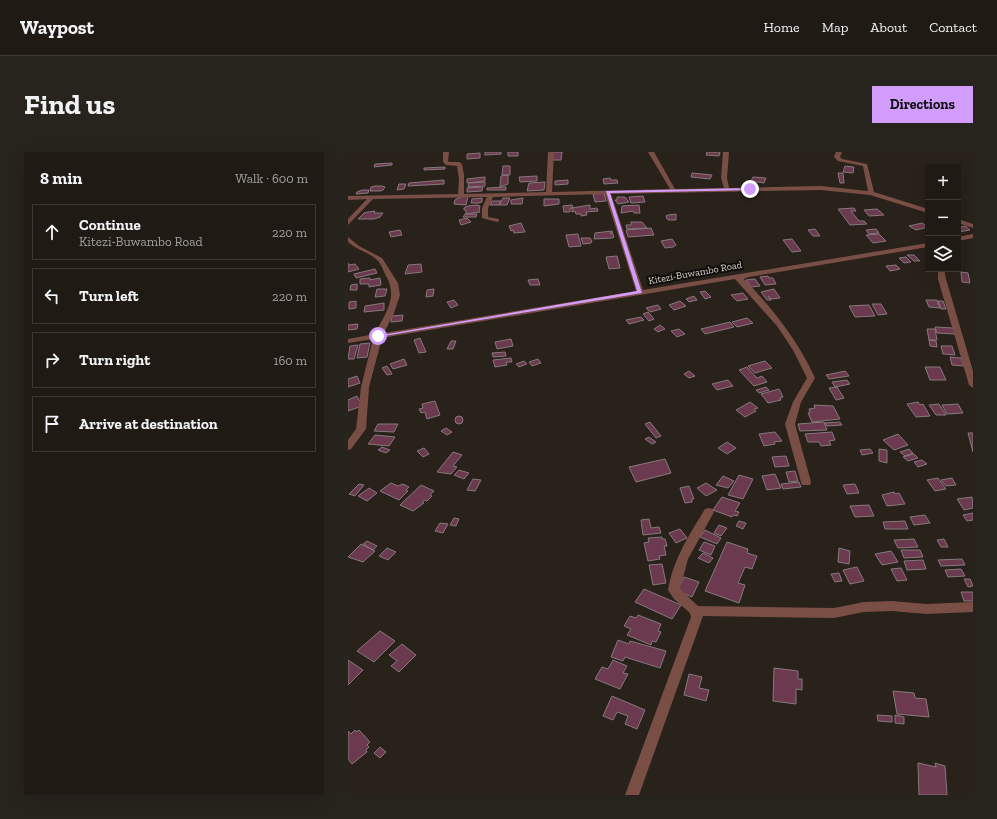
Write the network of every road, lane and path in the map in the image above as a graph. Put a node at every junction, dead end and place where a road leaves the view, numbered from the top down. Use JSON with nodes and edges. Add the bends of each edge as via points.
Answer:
{"nodes":[{"id":1,"x":446,"y":152,"type":"edge"},
{"id":2,"x":551,"y":152,"type":"edge"},
{"id":3,"x":651,"y":152,"type":"edge"},
{"id":4,"x":726,"y":152,"type":"edge"},
{"id":5,"x":839,"y":152,"type":"edge"},
{"id":6,"x":727,"y":190,"type":"junction"},
{"id":7,"x":607,"y":192,"type":"junction"},
{"id":8,"x":674,"y":192,"type":"junction"},
{"id":9,"x":549,"y":193,"type":"junction"},
{"id":10,"x":871,"y":193,"type":"junction"},
{"id":11,"x":461,"y":195,"type":"junction"},
{"id":12,"x":491,"y":195,"type":"junction"},
{"id":13,"x":372,"y":197,"type":"junction"},
{"id":14,"x":348,"y":198,"type":"edge"},
{"id":15,"x":925,"y":210,"type":"edge"},
{"id":16,"x":497,"y":220,"type":"dead end"},
{"id":17,"x":961,"y":221,"type":"edge"},
{"id":18,"x":348,"y":223,"type":"edge"},
{"id":19,"x":973,"y":226,"type":"edge"},
{"id":20,"x":973,"y":236,"type":"edge"},
{"id":21,"x":961,"y":238,"type":"edge"},
{"id":22,"x":348,"y":239,"type":"edge"},
{"id":23,"x":925,"y":246,"type":"edge"},
{"id":24,"x":357,"y":247,"type":"junction"},
{"id":25,"x":348,"y":249,"type":"edge"},
{"id":26,"x":753,"y":272,"type":"junction"},
{"id":27,"x":941,"y":272,"type":"edge"},
{"id":28,"x":640,"y":292,"type":"junction"},
{"id":29,"x":378,"y":336,"type":"junction"},
{"id":30,"x":348,"y":341,"type":"edge"},
{"id":31,"x":973,"y":385,"type":"edge"},
{"id":32,"x":348,"y":447,"type":"edge"},
{"id":33,"x":806,"y":482,"type":"dead end"},
{"id":34,"x":709,"y":512,"type":"dead end"},
{"id":35,"x":973,"y":607,"type":"edge"},
{"id":36,"x":696,"y":611,"type":"junction"},
{"id":37,"x":632,"y":795,"type":"edge"}],
"edges":[{"from":1,"to":11,"type":"street","via":[[445,161],[448,164],[459,164]]},
{"from":2,"to":9,"type":"street"},
{"from":3,"to":8,"type":"street"},
{"from":4,"to":6,"type":"street","via":[[724,178]]},
{"from":5,"to":10,"type":"street","via":[[837,158],[840,160],[865,165]]},
{"from":6,"to":8,"type":"street"},
{"from":6,"to":10,"type":"street","via":[[821,188]]},
{"from":7,"to":8,"type":"street"},
{"from":7,"to":9,"type":"street"},
{"from":7,"to":28,"type":"street"},
{"from":9,"to":12,"type":"street"},
{"from":10,"to":15,"type":"street"},
{"from":11,"to":12,"type":"street"},
{"from":11,"to":13,"type":"street"},
{"from":12,"to":16,"type":"street","via":[[484,214],[485,218]]},
{"from":13,"to":14,"type":"street"},
{"from":13,"to":18,"type":"street"},
{"from":17,"to":19,"type":"street"},
{"from":20,"to":21,"type":"street"},
{"from":22,"to":24,"type":"street"},
{"from":23,"to":26,"type":"street","name":"Kitezi-Buwambo Road","via":[[762,273]]},
{"from":24,"to":25,"type":"street"},
{"from":24,"to":29,"type":"street","via":[[380,259],[394,283],[396,295]]},
{"from":26,"to":28,"type":"street","name":"Kitezi-Buwambo Road"},
{"from":26,"to":33,"type":"street","via":[[739,279],[766,305],[801,355],[810,378],[796,402],[790,424]]},
{"from":27,"to":31,"type":"street"},
{"from":28,"to":29,"type":"street","name":"Kitezi-Buwambo Road"},
{"from":29,"to":30,"type":"street","name":"Kitezi-Buwambo Road"},
{"from":29,"to":32,"type":"street","via":[[365,387],[361,428]]},
{"from":34,"to":36,"type":"street","via":[[680,561],[675,581],[674,590],[678,596]]},
{"from":35,"to":36,"type":"street","via":[[926,609],[878,606],[834,613]]},
{"from":36,"to":37,"type":"street","via":[[697,617]]}]}
